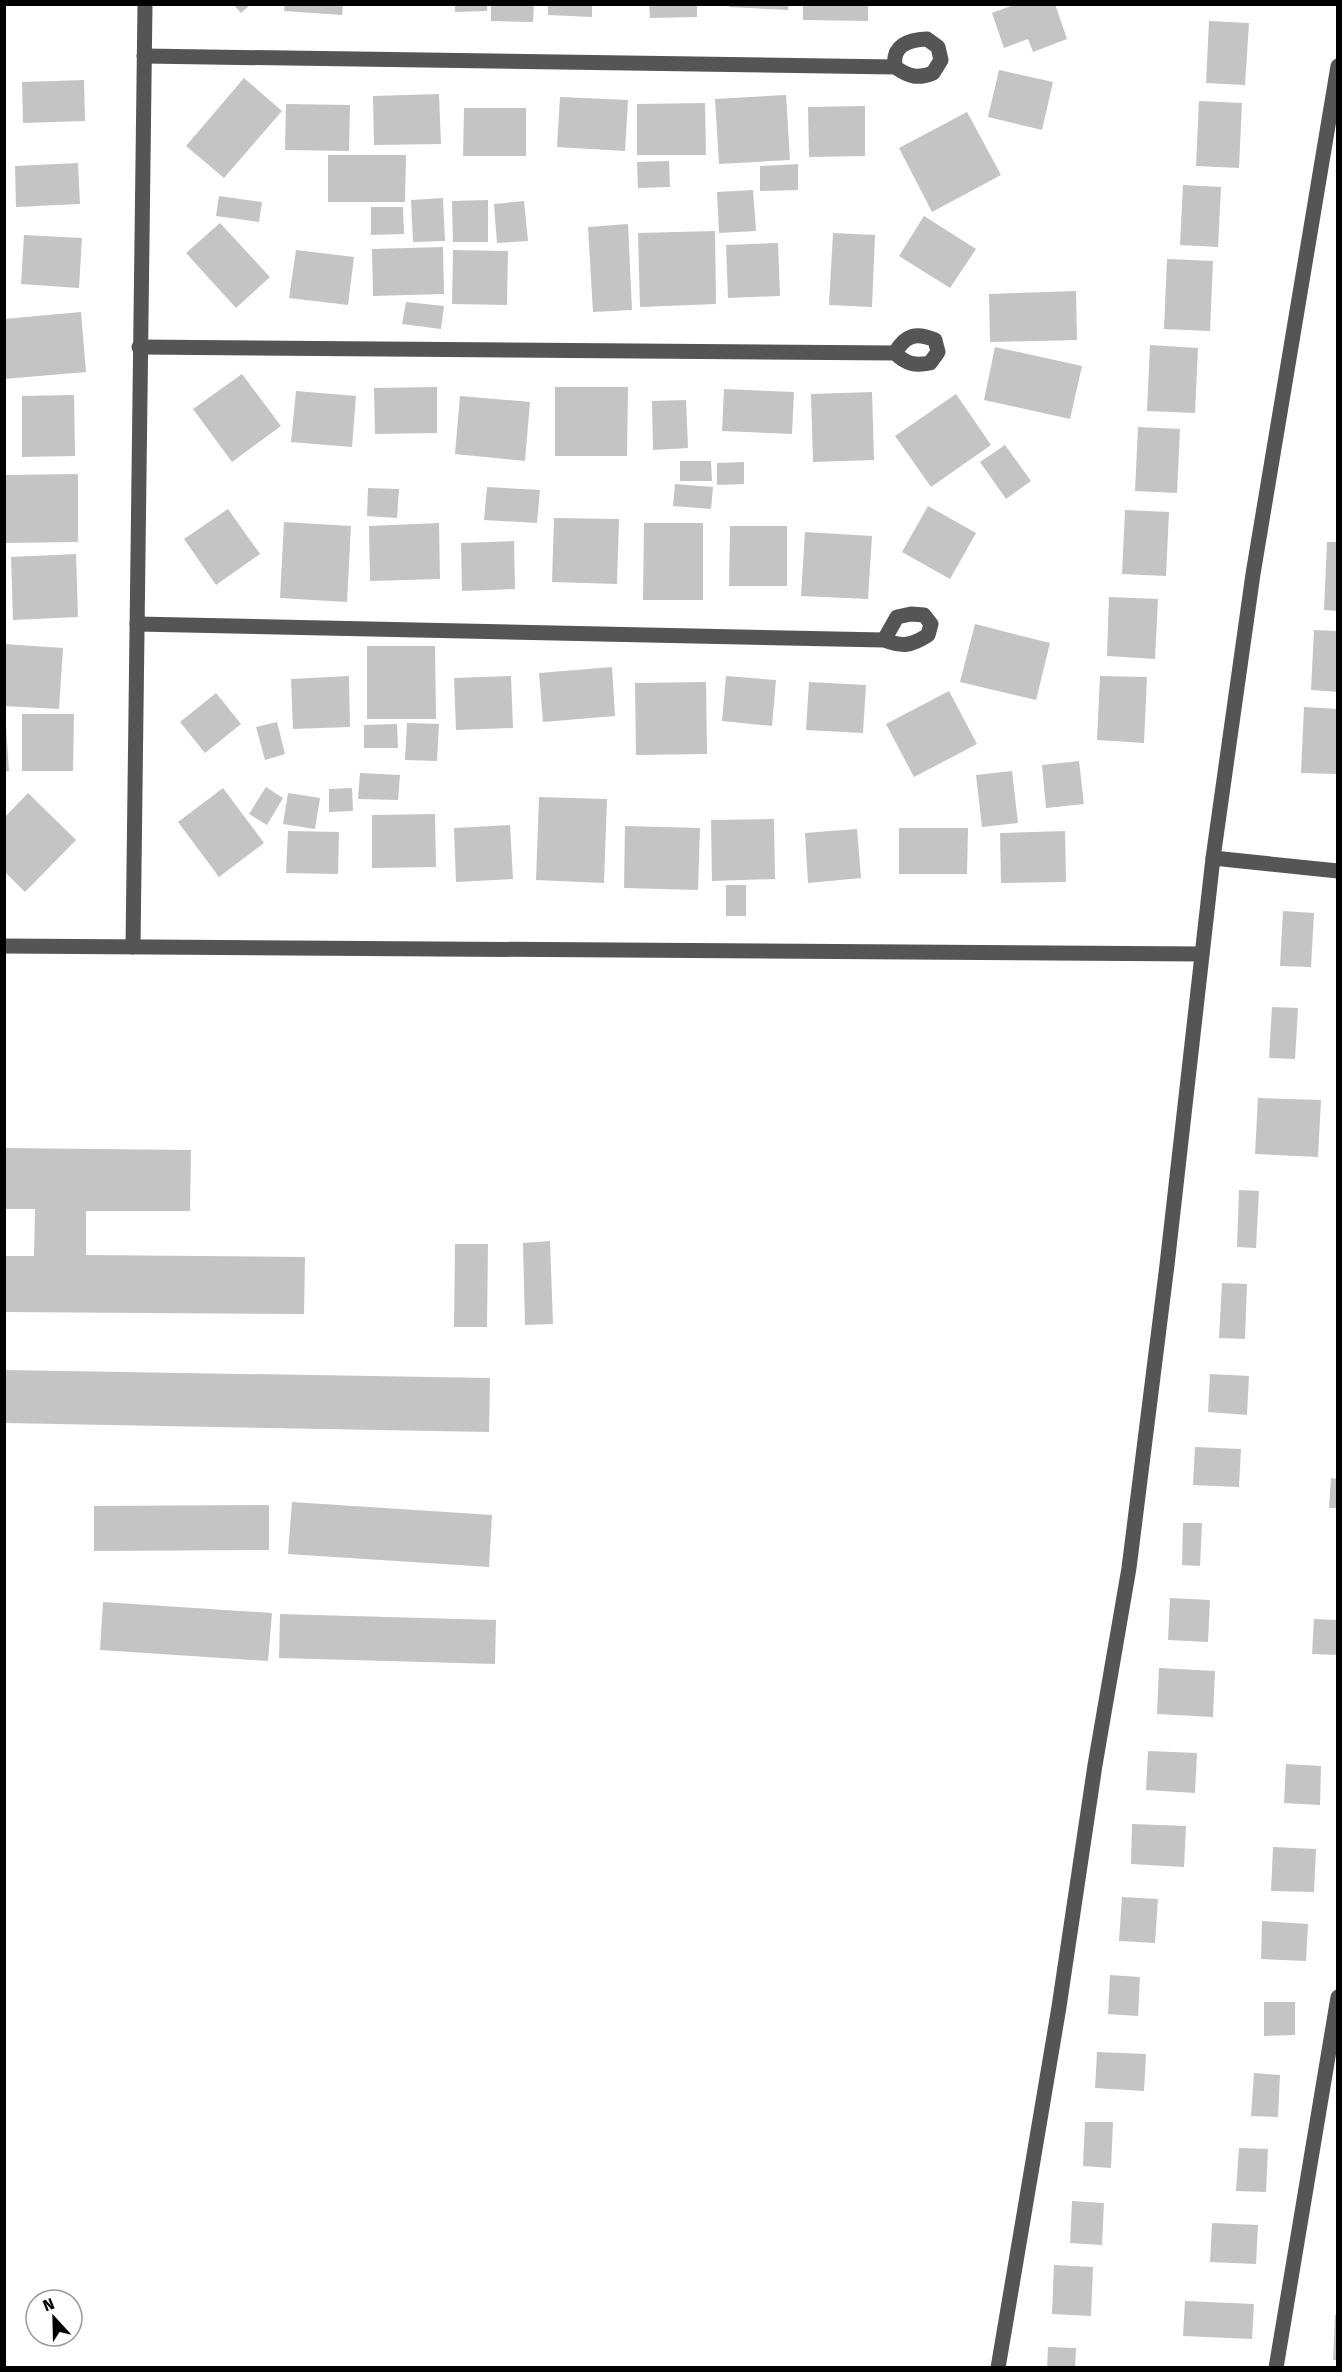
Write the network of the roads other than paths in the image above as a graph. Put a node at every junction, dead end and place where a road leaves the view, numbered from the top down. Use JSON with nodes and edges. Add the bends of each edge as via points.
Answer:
{"nodes":[{"id":1,"x":145,"y":4,"type":"edge"},
{"id":2,"x":144,"y":56,"type":"junction"},
{"id":3,"x":1338,"y":66,"type":"edge"},
{"id":4,"x":895,"y":67,"type":"dead end"},
{"id":5,"x":140,"y":347,"type":"junction"},
{"id":6,"x":895,"y":353,"type":"dead end"},
{"id":7,"x":137,"y":624,"type":"junction"},
{"id":8,"x":884,"y":640,"type":"dead end"},
{"id":9,"x":1213,"y":858,"type":"junction"},
{"id":10,"x":1338,"y":871,"type":"edge"},
{"id":11,"x":4,"y":946,"type":"edge"},
{"id":12,"x":133,"y":947,"type":"junction"},
{"id":13,"x":1202,"y":954,"type":"junction"},
{"id":14,"x":1338,"y":1997,"type":"edge"},
{"id":15,"x":998,"y":2367,"type":"edge"},
{"id":16,"x":1276,"y":2367,"type":"edge"}],
"edges":[{"from":1,"to":2,"type":"street"},
{"from":2,"to":4,"type":"street"},
{"from":2,"to":5,"type":"street"},
{"from":3,"to":9,"type":"street","via":[[1253,574]]},
{"from":5,"to":6,"type":"street"},
{"from":5,"to":7,"type":"street"},
{"from":7,"to":8,"type":"street"},
{"from":7,"to":12,"type":"street"},
{"from":9,"to":10,"type":"street"},
{"from":9,"to":13,"type":"street"},
{"from":11,"to":12,"type":"street"},
{"from":12,"to":13,"type":"street"},
{"from":13,"to":15,"type":"street","via":[[1129,1568]]},
{"from":14,"to":16,"type":"street"}]}
